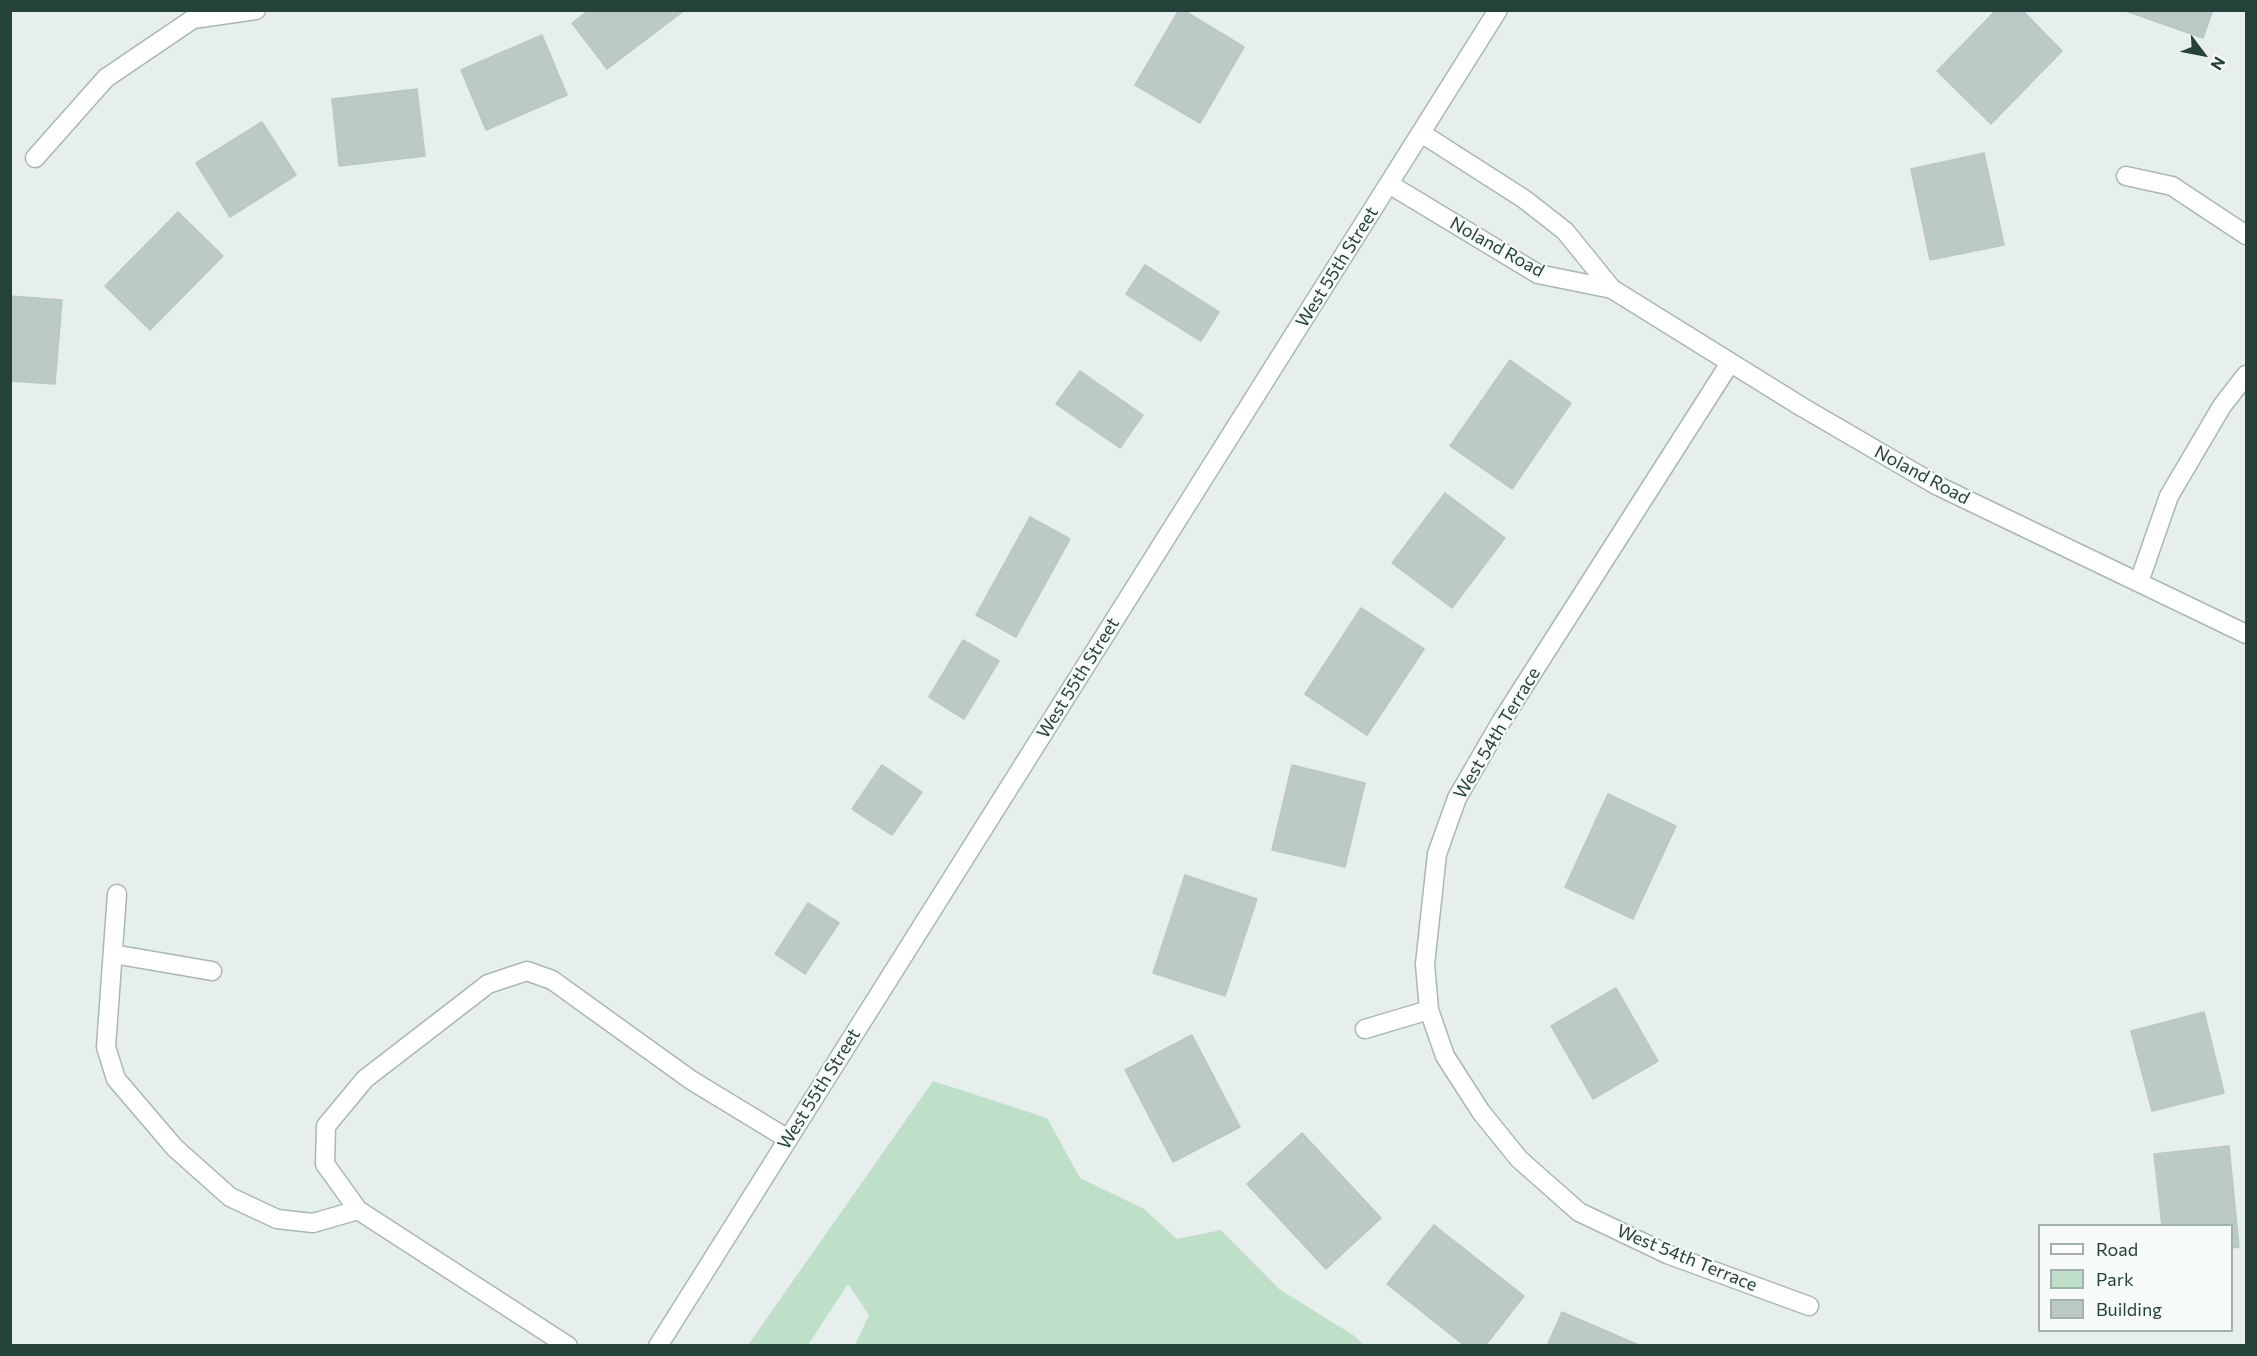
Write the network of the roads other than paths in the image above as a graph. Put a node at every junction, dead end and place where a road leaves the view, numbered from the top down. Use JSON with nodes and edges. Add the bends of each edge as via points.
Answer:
{"nodes":[{"id":1,"x":256,"y":10,"type":"edge"},
{"id":2,"x":1498,"y":10,"type":"edge"},
{"id":3,"x":1421,"y":133,"type":"junction"},
{"id":4,"x":35,"y":158,"type":"dead end"},
{"id":5,"x":2126,"y":176,"type":"dead end"},
{"id":6,"x":1389,"y":184,"type":"junction"},
{"id":7,"x":2247,"y":235,"type":"edge"},
{"id":8,"x":1612,"y":289,"type":"junction"},
{"id":9,"x":1730,"y":363,"type":"junction"},
{"id":10,"x":2247,"y":375,"type":"edge"},
{"id":11,"x":2139,"y":582,"type":"junction"},
{"id":12,"x":2247,"y":634,"type":"edge"},
{"id":13,"x":117,"y":894,"type":"dead end"},
{"id":14,"x":112,"y":954,"type":"junction"},
{"id":15,"x":212,"y":971,"type":"dead end"},
{"id":16,"x":1429,"y":1010,"type":"junction"},
{"id":17,"x":1365,"y":1029,"type":"dead end"},
{"id":18,"x":788,"y":1139,"type":"junction"},
{"id":19,"x":358,"y":1209,"type":"junction"},
{"id":20,"x":1809,"y":1306,"type":"dead end"},
{"id":21,"x":568,"y":1346,"type":"edge"},
{"id":22,"x":658,"y":1346,"type":"edge"}],
"edges":[{"from":1,"to":4,"type":"street","via":[[193,19],[106,78]]},
{"from":2,"to":3,"type":"street","name":"West 55th Street"},
{"from":3,"to":6,"type":"street","name":"West 55th Street"},
{"from":3,"to":8,"type":"street","name":"Noland Road","via":[[1524,199],[1565,231]]},
{"from":5,"to":7,"type":"street","via":[[2172,186]]},
{"from":6,"to":8,"type":"street","name":"Noland Road","via":[[1538,274]]},
{"from":6,"to":18,"type":"street","name":"West 55th Street"},
{"from":8,"to":9,"type":"street","name":"Noland Road"},
{"from":9,"to":11,"type":"street","name":"Noland Road","via":[[1936,485]]},
{"from":9,"to":16,"type":"street","name":"West 54th Terrace","via":[[1501,722],[1457,798],[1437,854],[1432,886],[1425,964]]},
{"from":10,"to":11,"type":"street","via":[[2222,406],[2169,496]]},
{"from":11,"to":12,"type":"street","name":"Noland Road"},
{"from":13,"to":14,"type":"street"},
{"from":14,"to":15,"type":"street"},
{"from":14,"to":19,"type":"street","via":[[106,1047],[116,1080],[174,1148],[230,1197],[277,1219],[314,1223]]},
{"from":16,"to":17,"type":"street"},
{"from":16,"to":20,"type":"street","name":"West 54th Terrace","via":[[1445,1056],[1481,1112],[1519,1159],[1579,1212],[1667,1254]]},
{"from":18,"to":19,"type":"street","via":[[691,1080],[552,980],[527,971],[488,984],[374,1071],[326,1126],[325,1164]]},
{"from":18,"to":22,"type":"street","name":"West 55th Street"},
{"from":19,"to":21,"type":"street"}]}
